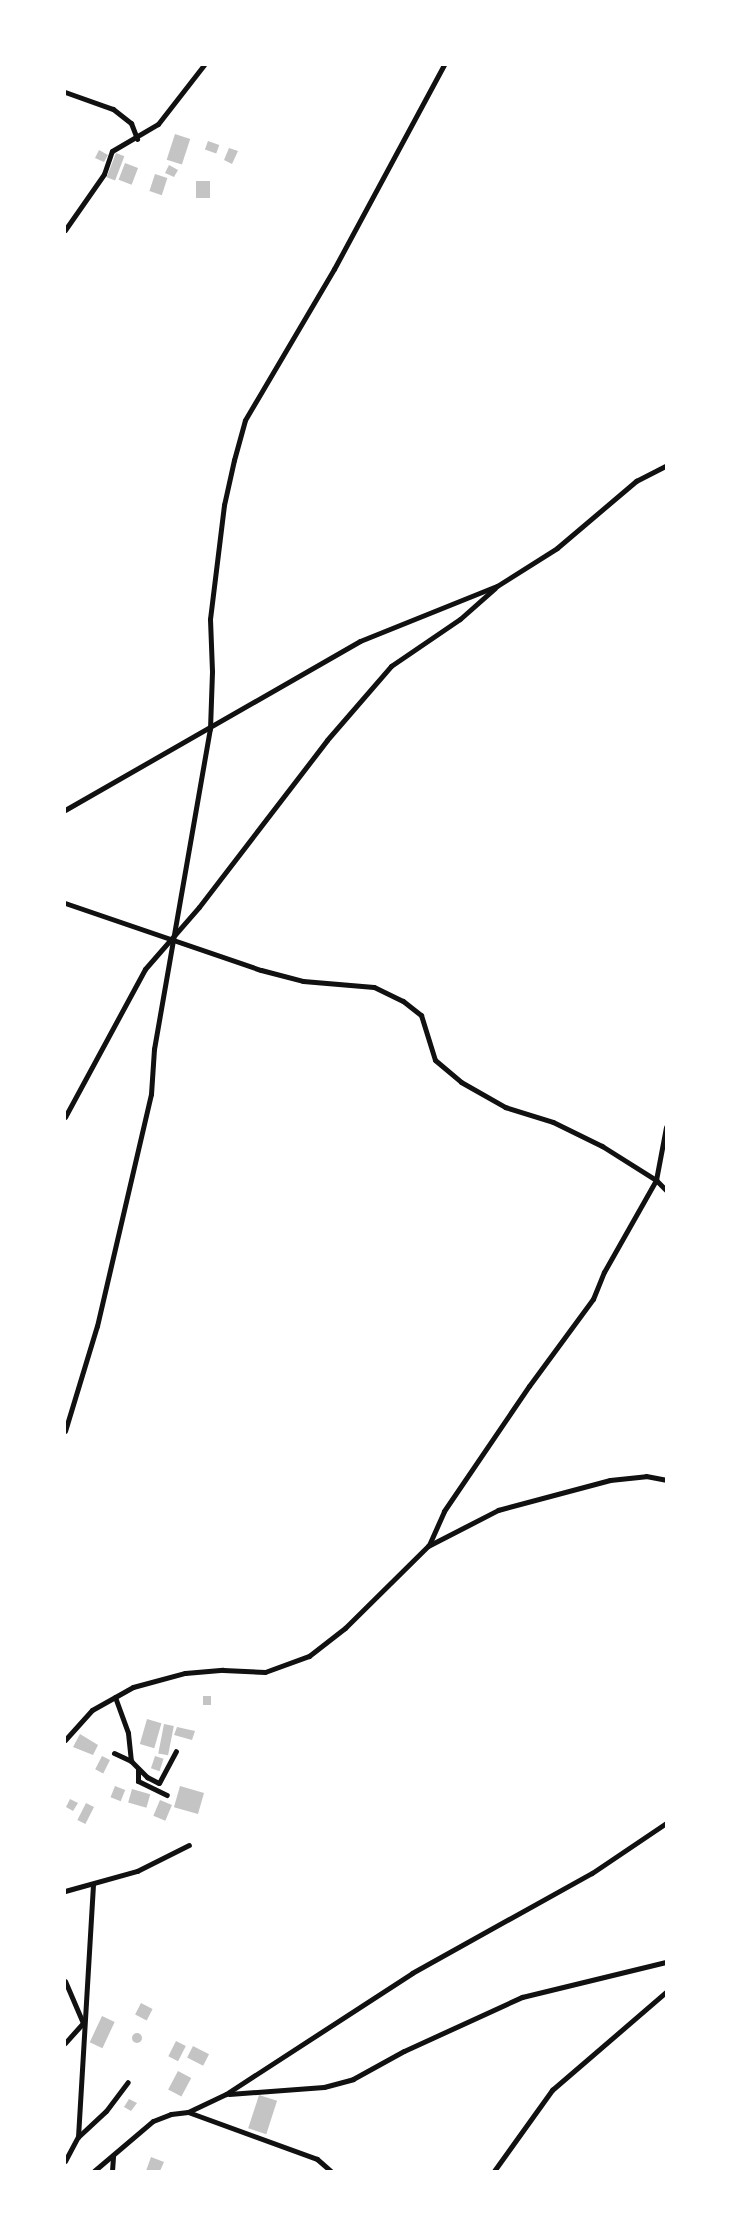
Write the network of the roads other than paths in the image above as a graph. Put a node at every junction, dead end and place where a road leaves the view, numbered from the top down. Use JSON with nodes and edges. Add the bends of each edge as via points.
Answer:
{"nodes":[{"id":1,"x":204,"y":65,"type":"edge"},
{"id":2,"x":444,"y":65,"type":"edge"},
{"id":3,"x":65,"y":92,"type":"edge"},
{"id":4,"x":137,"y":139,"type":"junction"},
{"id":5,"x":65,"y":230,"type":"edge"},
{"id":6,"x":666,"y":466,"type":"edge"},
{"id":7,"x":497,"y":586,"type":"junction"},
{"id":8,"x":210,"y":729,"type":"junction"},
{"id":9,"x":65,"y":810,"type":"edge"},
{"id":10,"x":65,"y":903,"type":"edge"},
{"id":11,"x":173,"y":939,"type":"junction"},
{"id":12,"x":65,"y":1117,"type":"edge"},
{"id":13,"x":666,"y":1127,"type":"edge"},
{"id":14,"x":656,"y":1180,"type":"junction"},
{"id":15,"x":666,"y":1190,"type":"edge"},
{"id":16,"x":65,"y":1431,"type":"edge"},
{"id":17,"x":666,"y":1480,"type":"edge"},
{"id":18,"x":428,"y":1546,"type":"junction"},
{"id":19,"x":115,"y":1697,"type":"junction"},
{"id":20,"x":65,"y":1740,"type":"edge"},
{"id":21,"x":176,"y":1751,"type":"dead end"},
{"id":22,"x":114,"y":1753,"type":"dead end"},
{"id":23,"x":131,"y":1761,"type":"junction"},
{"id":24,"x":138,"y":1770,"type":"junction"},
{"id":25,"x":167,"y":1795,"type":"dead end"},
{"id":26,"x":666,"y":1824,"type":"edge"},
{"id":27,"x":189,"y":1845,"type":"dead end"},
{"id":28,"x":93,"y":1884,"type":"junction"},
{"id":29,"x":65,"y":1891,"type":"edge"},
{"id":30,"x":666,"y":1962,"type":"edge"},
{"id":31,"x":65,"y":1981,"type":"edge"},
{"id":32,"x":666,"y":1992,"type":"edge"},
{"id":33,"x":83,"y":2023,"type":"junction"},
{"id":34,"x":65,"y":2043,"type":"edge"},
{"id":35,"x":128,"y":2082,"type":"dead end"},
{"id":36,"x":226,"y":2094,"type":"junction"},
{"id":37,"x":188,"y":2112,"type":"junction"},
{"id":38,"x":78,"y":2136,"type":"junction"},
{"id":39,"x":113,"y":2156,"type":"junction"},
{"id":40,"x":65,"y":2161,"type":"edge"},
{"id":41,"x":94,"y":2171,"type":"edge"},
{"id":42,"x":112,"y":2171,"type":"edge"},
{"id":43,"x":331,"y":2171,"type":"edge"},
{"id":44,"x":494,"y":2171,"type":"edge"}],
"edges":[{"from":1,"to":4,"type":"street","via":[[158,124]]},
{"from":2,"to":8,"type":"street","via":[[334,269],[246,420],[224,505],[217,552],[210,619]]},
{"from":3,"to":4,"type":"street","via":[[113,109],[131,123]]},
{"from":4,"to":5,"type":"street","via":[[112,151],[104,174]]},
{"from":6,"to":7,"type":"street","via":[[636,481],[557,548]]},
{"from":7,"to":8,"type":"street","via":[[360,641]]},
{"from":7,"to":11,"type":"street","via":[[460,619],[391,666],[327,740]]},
{"from":8,"to":9,"type":"street"},
{"from":8,"to":11,"type":"street"},
{"from":10,"to":11,"type":"street"},
{"from":11,"to":12,"type":"street","via":[[145,969]]},
{"from":11,"to":14,"type":"street","via":[[261,970],[303,981],[374,987],[403,1001],[421,1015],[435,1060],[461,1082],[505,1107],[552,1122],[602,1146]]},
{"from":11,"to":16,"type":"street","via":[[140,1150],[127,1189],[97,1326]]},
{"from":13,"to":14,"type":"street"},
{"from":14,"to":15,"type":"street"},
{"from":14,"to":18,"type":"street","via":[[604,1272],[593,1299],[444,1511]]},
{"from":17,"to":18,"type":"street","via":[[646,1476],[556,1492],[498,1510]]},
{"from":18,"to":19,"type":"street","via":[[345,1628],[309,1656],[265,1672],[223,1670],[185,1673],[133,1687]]},
{"from":19,"to":20,"type":"street","via":[[92,1710]]},
{"from":19,"to":23,"type":"street","via":[[128,1733]]},
{"from":21,"to":24,"type":"street","via":[[159,1783]]},
{"from":22,"to":23,"type":"street"},
{"from":23,"to":24,"type":"street"},
{"from":24,"to":25,"type":"street","via":[[138,1782]]},
{"from":26,"to":36,"type":"street","via":[[592,1874],[412,1973]]},
{"from":27,"to":28,"type":"street","via":[[137,1872]]},
{"from":28,"to":29,"type":"street"},
{"from":28,"to":33,"type":"street"},
{"from":30,"to":36,"type":"street","via":[[522,1997],[404,2051],[353,2079],[324,2087]]},
{"from":31,"to":33,"type":"street"},
{"from":32,"to":44,"type":"street","via":[[552,2090]]},
{"from":33,"to":34,"type":"street"},
{"from":33,"to":38,"type":"street"},
{"from":35,"to":38,"type":"street","via":[[106,2111]]},
{"from":36,"to":37,"type":"street"},
{"from":37,"to":39,"type":"street","via":[[171,2114],[152,2122]]},
{"from":37,"to":43,"type":"street","via":[[316,2159]]},
{"from":38,"to":40,"type":"street"},
{"from":39,"to":41,"type":"street"},
{"from":39,"to":42,"type":"street"}]}
